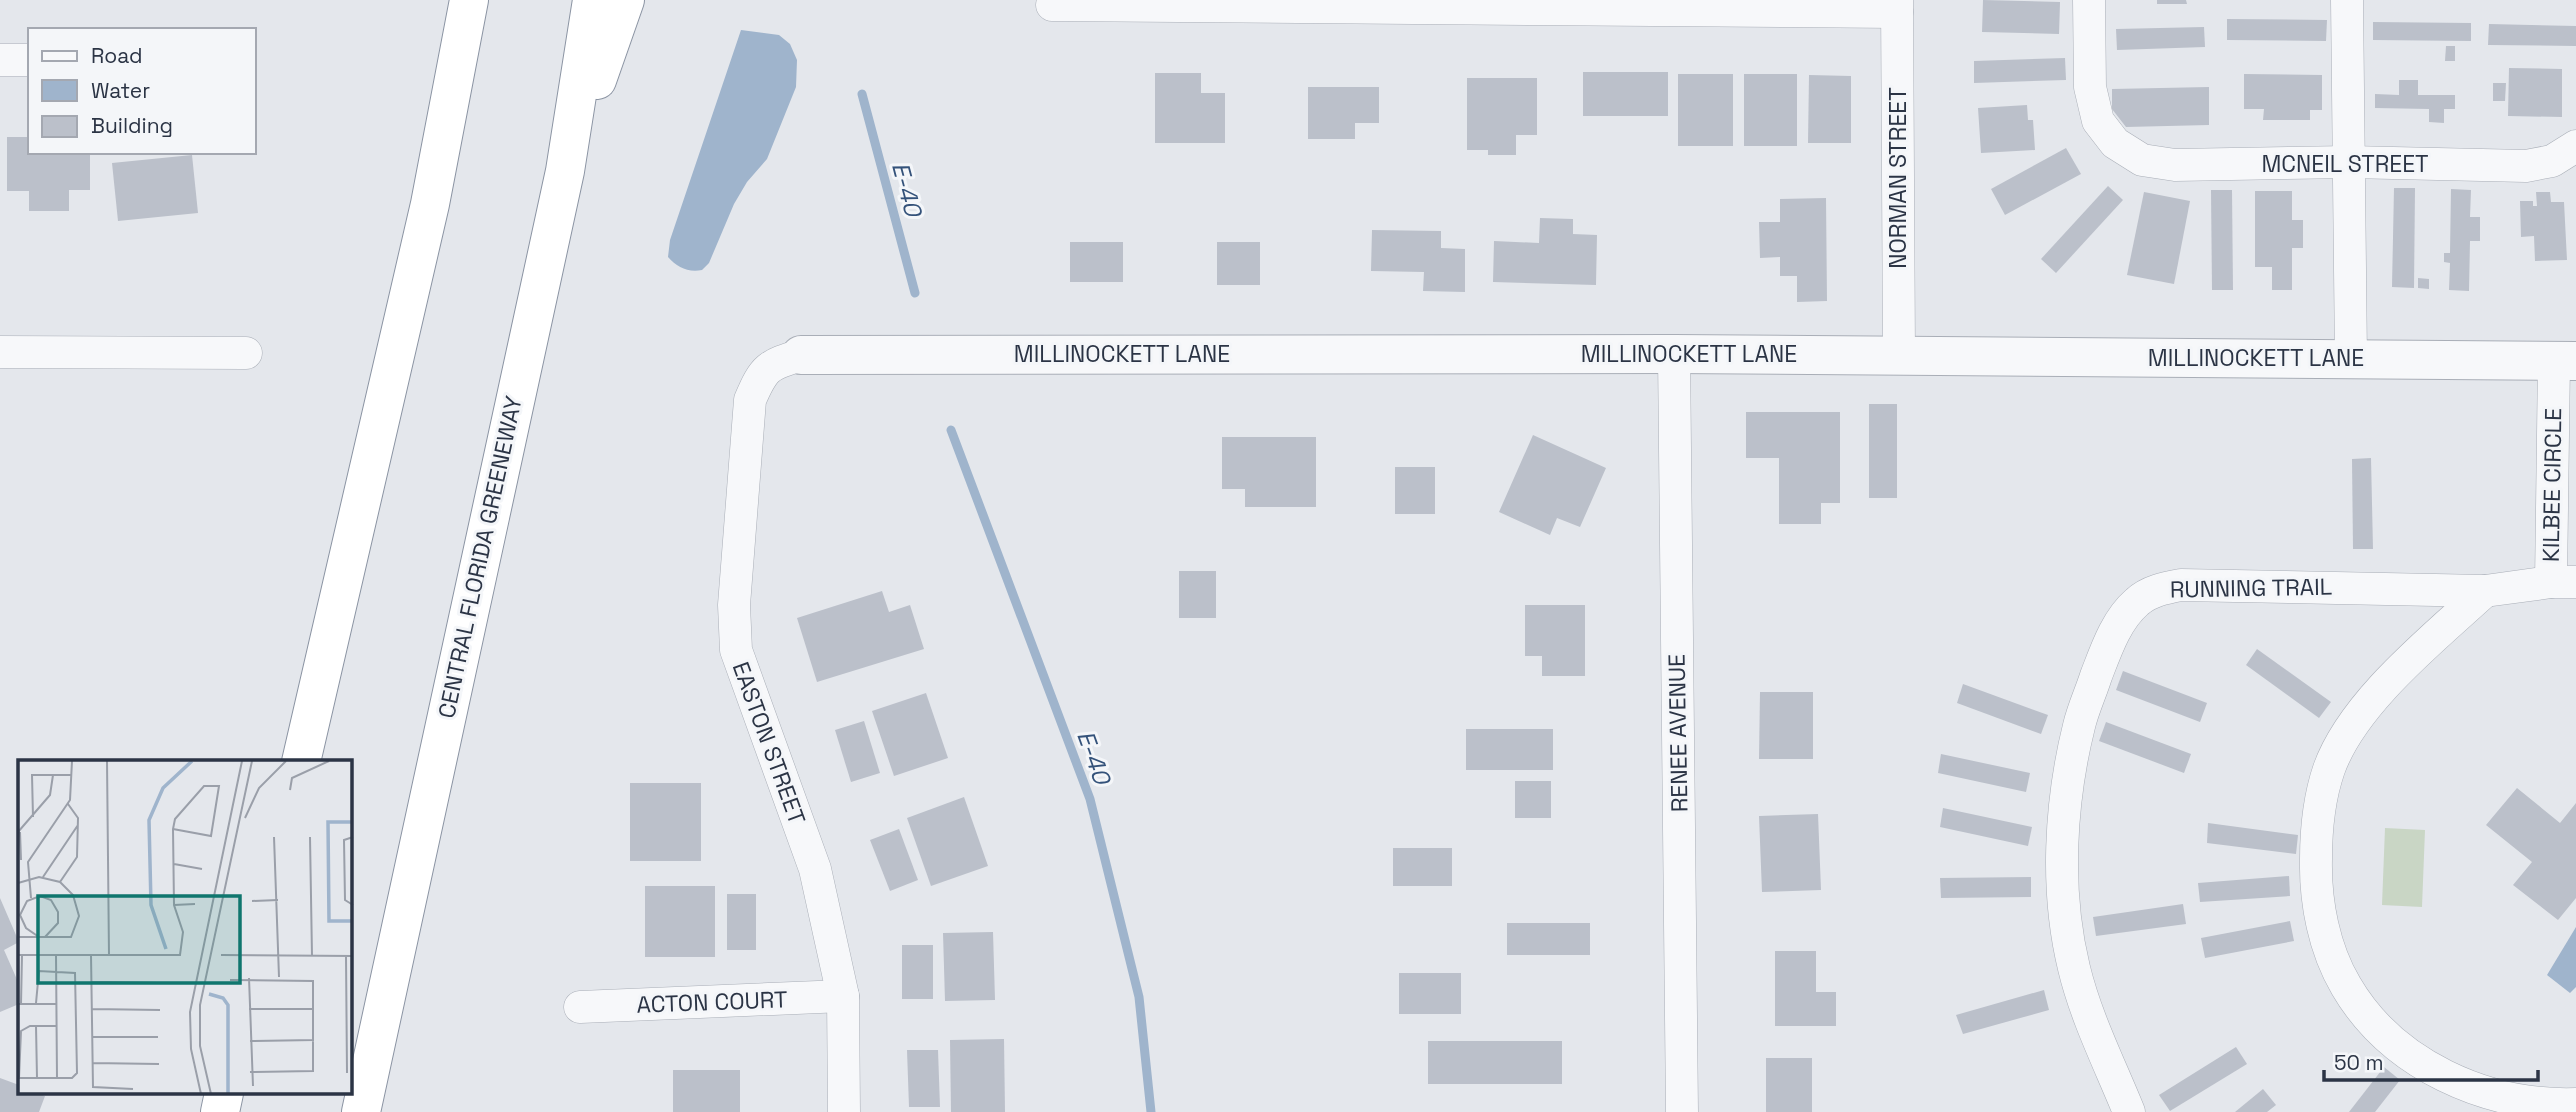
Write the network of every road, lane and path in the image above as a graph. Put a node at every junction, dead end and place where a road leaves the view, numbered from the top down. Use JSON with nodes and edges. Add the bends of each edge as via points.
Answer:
{"nodes":[{"id":1,"x":469,"y":0,"type":"edge"},
{"id":2,"x":592,"y":0,"type":"edge"},
{"id":3,"x":625,"y":0,"type":"edge"},
{"id":4,"x":2089,"y":0,"type":"edge"},
{"id":5,"x":2347,"y":0,"type":"edge"},
{"id":6,"x":1052,"y":5,"type":"dead end"},
{"id":7,"x":1897,"y":6,"type":"edge"},
{"id":8,"x":28,"y":60,"type":"edge"},
{"id":9,"x":0,"y":61,"type":"edge"},
{"id":10,"x":2576,"y":146,"type":"edge"},
{"id":11,"x":2349,"y":162,"type":"junction"},
{"id":12,"x":565,"y":171,"type":"junction"},
{"id":13,"x":0,"y":352,"type":"edge"},
{"id":14,"x":246,"y":353,"type":"dead end"},
{"id":15,"x":1674,"y":354,"type":"junction"},
{"id":16,"x":801,"y":355,"type":"joint"},
{"id":17,"x":1899,"y":355,"type":"junction"},
{"id":18,"x":2351,"y":359,"type":"junction"},
{"id":19,"x":2565,"y":361,"type":"edge"},
{"id":20,"x":2568,"y":586,"type":"edge"},
{"id":21,"x":2485,"y":591,"type":"junction"},
{"id":22,"x":301,"y":760,"type":"edge"},
{"id":23,"x":843,"y":996,"type":"junction"},
{"id":24,"x":580,"y":1007,"type":"dead end"},
{"id":25,"x":224,"y":1094,"type":"edge"},
{"id":26,"x":2576,"y":1104,"type":"edge"},
{"id":27,"x":220,"y":1112,"type":"edge"},
{"id":28,"x":361,"y":1112,"type":"edge"},
{"id":29,"x":844,"y":1112,"type":"edge"},
{"id":30,"x":1682,"y":1112,"type":"edge"},
{"id":31,"x":2129,"y":1112,"type":"edge"}],
"edges":[{"from":1,"to":22,"type":"highway","via":[[430,204]]},
{"from":2,"to":12,"type":"highway","name":"CENTRAL FLORIDA GREENEWAY"},
{"from":3,"to":12,"type":"highway"},
{"from":4,"to":11,"type":"street","name":"MCNEIL STREET","via":[[2091,95],[2098,121],[2115,143],[2141,160],[2175,165]]},
{"from":5,"to":11,"type":"street"},
{"from":6,"to":7,"type":"street"},
{"from":7,"to":17,"type":"street","name":"NORMAN STREET"},
{"from":8,"to":9,"type":"street"},
{"from":10,"to":11,"type":"street","name":"MCNEIL STREET","via":[[2552,161],[2526,166]]},
{"from":11,"to":18,"type":"street"},
{"from":12,"to":28,"type":"highway","name":"CENTRAL FLORIDA GREENEWAY"},
{"from":13,"to":14,"type":"street"},
{"from":15,"to":16,"type":"street","name":"MILLINOCKETT LANE"},
{"from":15,"to":17,"type":"street","name":"MILLINOCKETT LANE"},
{"from":15,"to":30,"type":"street","name":"RENEE AVENUE"},
{"from":16,"to":23,"type":"street","name":"EASTON STREET","via":[[774,364],[760,377],[750,400],[734,606],[736,650],[814,869]]},
{"from":17,"to":18,"type":"street","name":"MILLINOCKETT LANE"},
{"from":18,"to":19,"type":"street","name":"MILLINOCKETT LANE"},
{"from":19,"to":20,"type":"street","name":"KILBEE CIRCLE"},
{"from":20,"to":21,"type":"street","name":"RUNNING TRAIL"},
{"from":21,"to":26,"type":"street","via":[[2376,694],[2329,768],[2316,838],[2319,908],[2345,986],[2368,1016],[2416,1060],[2488,1094]]},
{"from":21,"to":31,"type":"street","name":"RUNNING TRAIL","via":[[2181,585],[2159,589],[2138,601],[2122,618],[2079,724],[2062,861],[2074,969]]},
{"from":23,"to":24,"type":"street","name":"ACTON COURT"},
{"from":23,"to":29,"type":"street","name":"EASTON STREET"},
{"from":25,"to":27,"type":"highway"}]}
